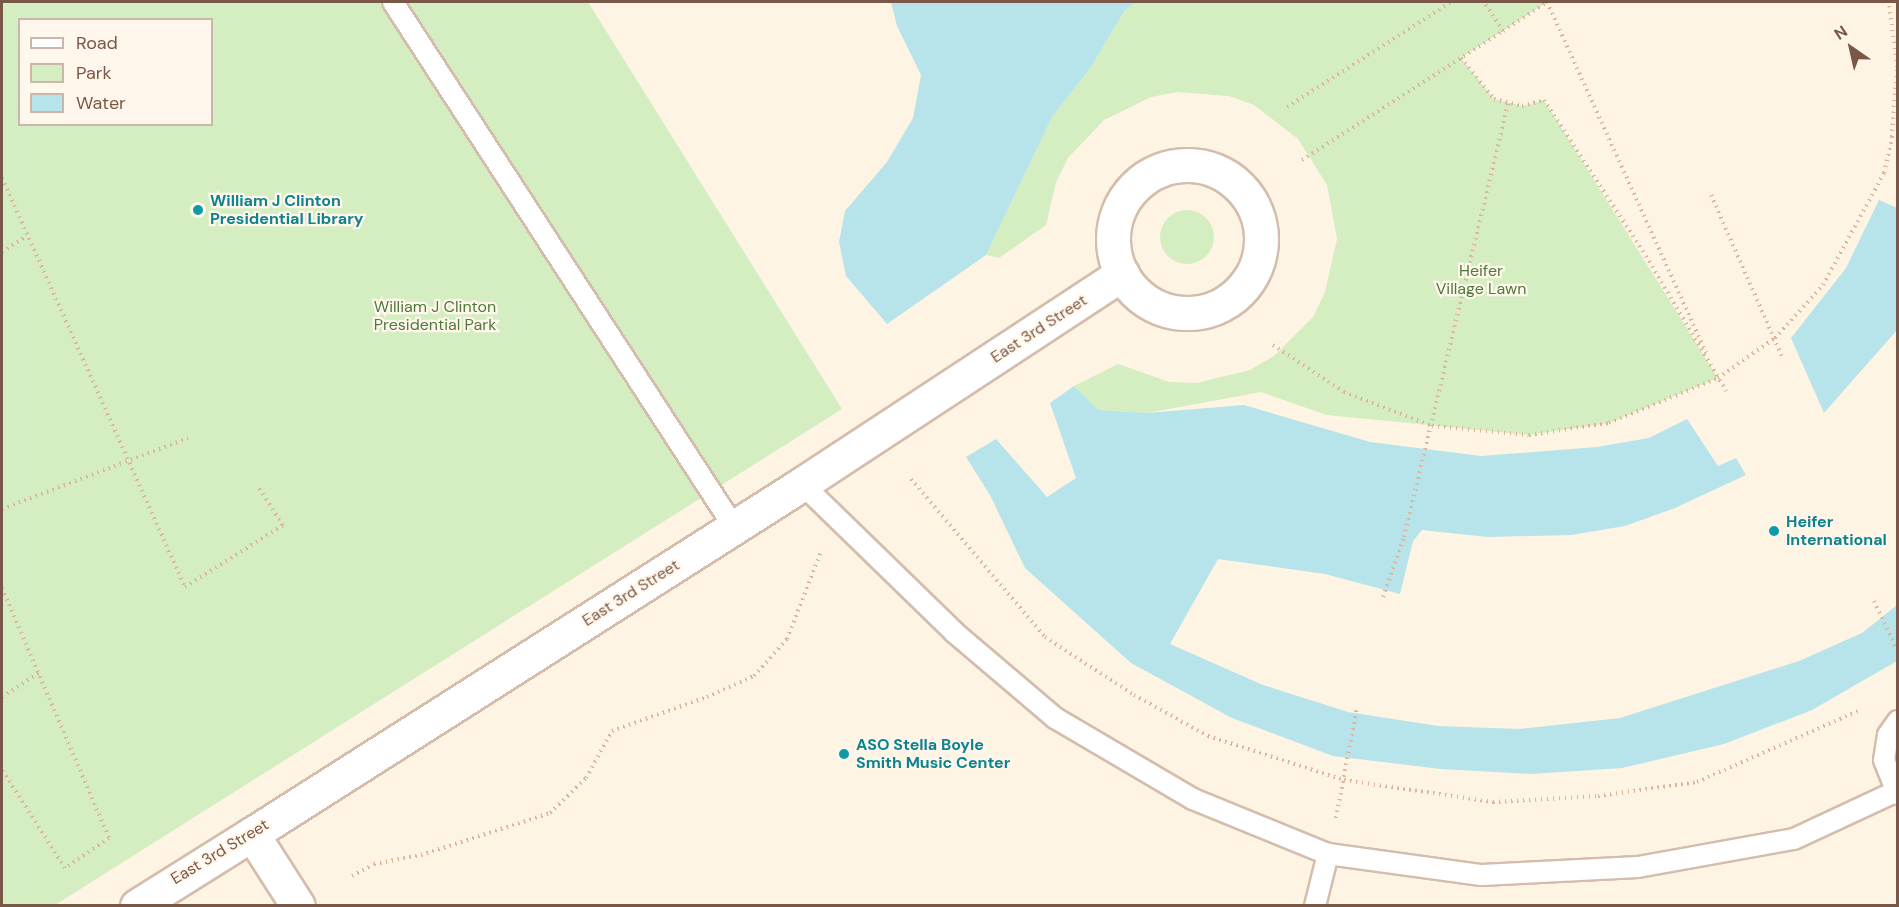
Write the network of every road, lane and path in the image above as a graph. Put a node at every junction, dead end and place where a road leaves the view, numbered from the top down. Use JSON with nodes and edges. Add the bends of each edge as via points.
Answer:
{"nodes":[{"id":1,"x":393,"y":2,"type":"edge"},
{"id":2,"x":1451,"y":2,"type":"edge"},
{"id":3,"x":1484,"y":2,"type":"edge"},
{"id":4,"x":1547,"y":2,"type":"edge"},
{"id":5,"x":1889,"y":2,"type":"edge"},
{"id":6,"x":1503,"y":31,"type":"junction"},
{"id":7,"x":1461,"y":58,"type":"junction"},
{"id":8,"x":1508,"y":103,"type":"junction"},
{"id":9,"x":1287,"y":106,"type":"dead end"},
{"id":10,"x":1302,"y":160,"type":"dead end"},
{"id":11,"x":2,"y":178,"type":"edge"},
{"id":12,"x":1711,"y":195,"type":"dead end"},
{"id":13,"x":27,"y":236,"type":"junction"},
{"id":14,"x":2,"y":252,"type":"edge"},
{"id":15,"x":1122,"y":274,"type":"junction"},
{"id":16,"x":1775,"y":339,"type":"junction"},
{"id":17,"x":1273,"y":345,"type":"dead end"},
{"id":18,"x":1783,"y":359,"type":"dead end"},
{"id":19,"x":1718,"y":378,"type":"junction"},
{"id":20,"x":1726,"y":391,"type":"dead end"},
{"id":21,"x":1432,"y":426,"type":"junction"},
{"id":22,"x":188,"y":438,"type":"dead end"},
{"id":23,"x":126,"y":462,"type":"junction"},
{"id":24,"x":911,"y":479,"type":"dead end"},
{"id":25,"x":802,"y":484,"type":"junction"},
{"id":26,"x":257,"y":485,"type":"dead end"},
{"id":27,"x":2,"y":509,"type":"edge"},
{"id":28,"x":842,"y":525,"type":"junction"},
{"id":29,"x":734,"y":527,"type":"junction"},
{"id":30,"x":2,"y":588,"type":"edge"},
{"id":31,"x":1383,"y":597,"type":"dead end"},
{"id":32,"x":1874,"y":601,"type":"dead end"},
{"id":33,"x":1898,"y":652,"type":"edge"},
{"id":34,"x":40,"y":672,"type":"junction"},
{"id":35,"x":2,"y":697,"type":"edge"},
{"id":36,"x":1357,"y":708,"type":"dead end"},
{"id":37,"x":1865,"y":708,"type":"dead end"},
{"id":38,"x":1898,"y":721,"type":"edge"},
{"id":39,"x":2,"y":770,"type":"edge"},
{"id":40,"x":1344,"y":780,"type":"junction"},
{"id":41,"x":1897,"y":793,"type":"edge"},
{"id":42,"x":252,"y":834,"type":"junction"},
{"id":43,"x":1328,"y":854,"type":"junction"},
{"id":44,"x":352,"y":876,"type":"dead end"},
{"id":45,"x":136,"y":906,"type":"edge"},
{"id":46,"x":298,"y":906,"type":"edge"},
{"id":47,"x":1315,"y":906,"type":"edge"}],
"edges":[{"from":1,"to":29,"type":"lane"},
{"from":2,"to":9,"type":"path"},
{"from":3,"to":6,"type":"path"},
{"from":4,"to":6,"type":"path"},
{"from":4,"to":19,"type":"path"},
{"from":5,"to":16,"type":"path","via":[[1897,67],[1892,137],[1884,173],[1823,285]]},
{"from":6,"to":7,"type":"path"},
{"from":7,"to":8,"type":"path","via":[[1494,99]]},
{"from":7,"to":10,"type":"path"},
{"from":8,"to":19,"type":"path","via":[[1522,106],[1545,100],[1646,256]]},
{"from":8,"to":21,"type":"path"},
{"from":11,"to":13,"type":"path"},
{"from":12,"to":16,"type":"path"},
{"from":13,"to":14,"type":"path"},
{"from":13,"to":23,"type":"path"},
{"from":15,"to":15,"type":"street","via":[[1113,244],[1115,220],[1125,198],[1142,181],[1164,169],[1189,165],[1235,182],[1252,201],[1261,233],[1254,274],[1238,294],[1218,308],[1194,314],[1170,312],[1149,303],[1130,288]]},
{"from":15,"to":25,"type":"street","name":"East 3rd Street"},
{"from":16,"to":18,"type":"path"},
{"from":16,"to":19,"type":"path"},
{"from":17,"to":21,"type":"path","via":[[1344,392]]},
{"from":19,"to":20,"type":"path"},
{"from":19,"to":21,"type":"path","via":[[1609,423],[1529,435]]},
{"from":21,"to":31,"type":"path","via":[[1404,537]]},
{"from":22,"to":23,"type":"path"},
{"from":23,"to":26,"type":"path","via":[[186,587],[283,525]]},
{"from":23,"to":27,"type":"path"},
{"from":24,"to":40,"type":"path","via":[[1045,637],[1134,695],[1208,736]]},
{"from":25,"to":28,"type":"lane"},
{"from":25,"to":29,"type":"street","name":"East 3rd Street"},
{"from":28,"to":43,"type":"lane","via":[[954,632],[1054,718],[1193,799]]},
{"from":28,"to":44,"type":"path","via":[[821,552],[787,639],[753,676],[707,698],[612,731],[586,778],[550,813],[421,855],[374,864]]},
{"from":29,"to":42,"type":"street","name":"East 3rd Street"},
{"from":30,"to":34,"type":"path"},
{"from":32,"to":33,"type":"path"},
{"from":34,"to":35,"type":"path"},
{"from":34,"to":39,"type":"path","via":[[109,838],[65,868]]},
{"from":36,"to":40,"type":"path"},
{"from":37,"to":40,"type":"path","via":[[1696,782],[1598,796],[1493,802]]},
{"from":38,"to":41,"type":"lane","via":[[1888,735],[1884,760]]},
{"from":40,"to":43,"type":"path"},
{"from":41,"to":43,"type":"lane","via":[[1794,839],[1638,867],[1482,875]]},
{"from":42,"to":45,"type":"street","name":"East 3rd Street"},
{"from":42,"to":46,"type":"street"},
{"from":43,"to":47,"type":"lane"}]}
